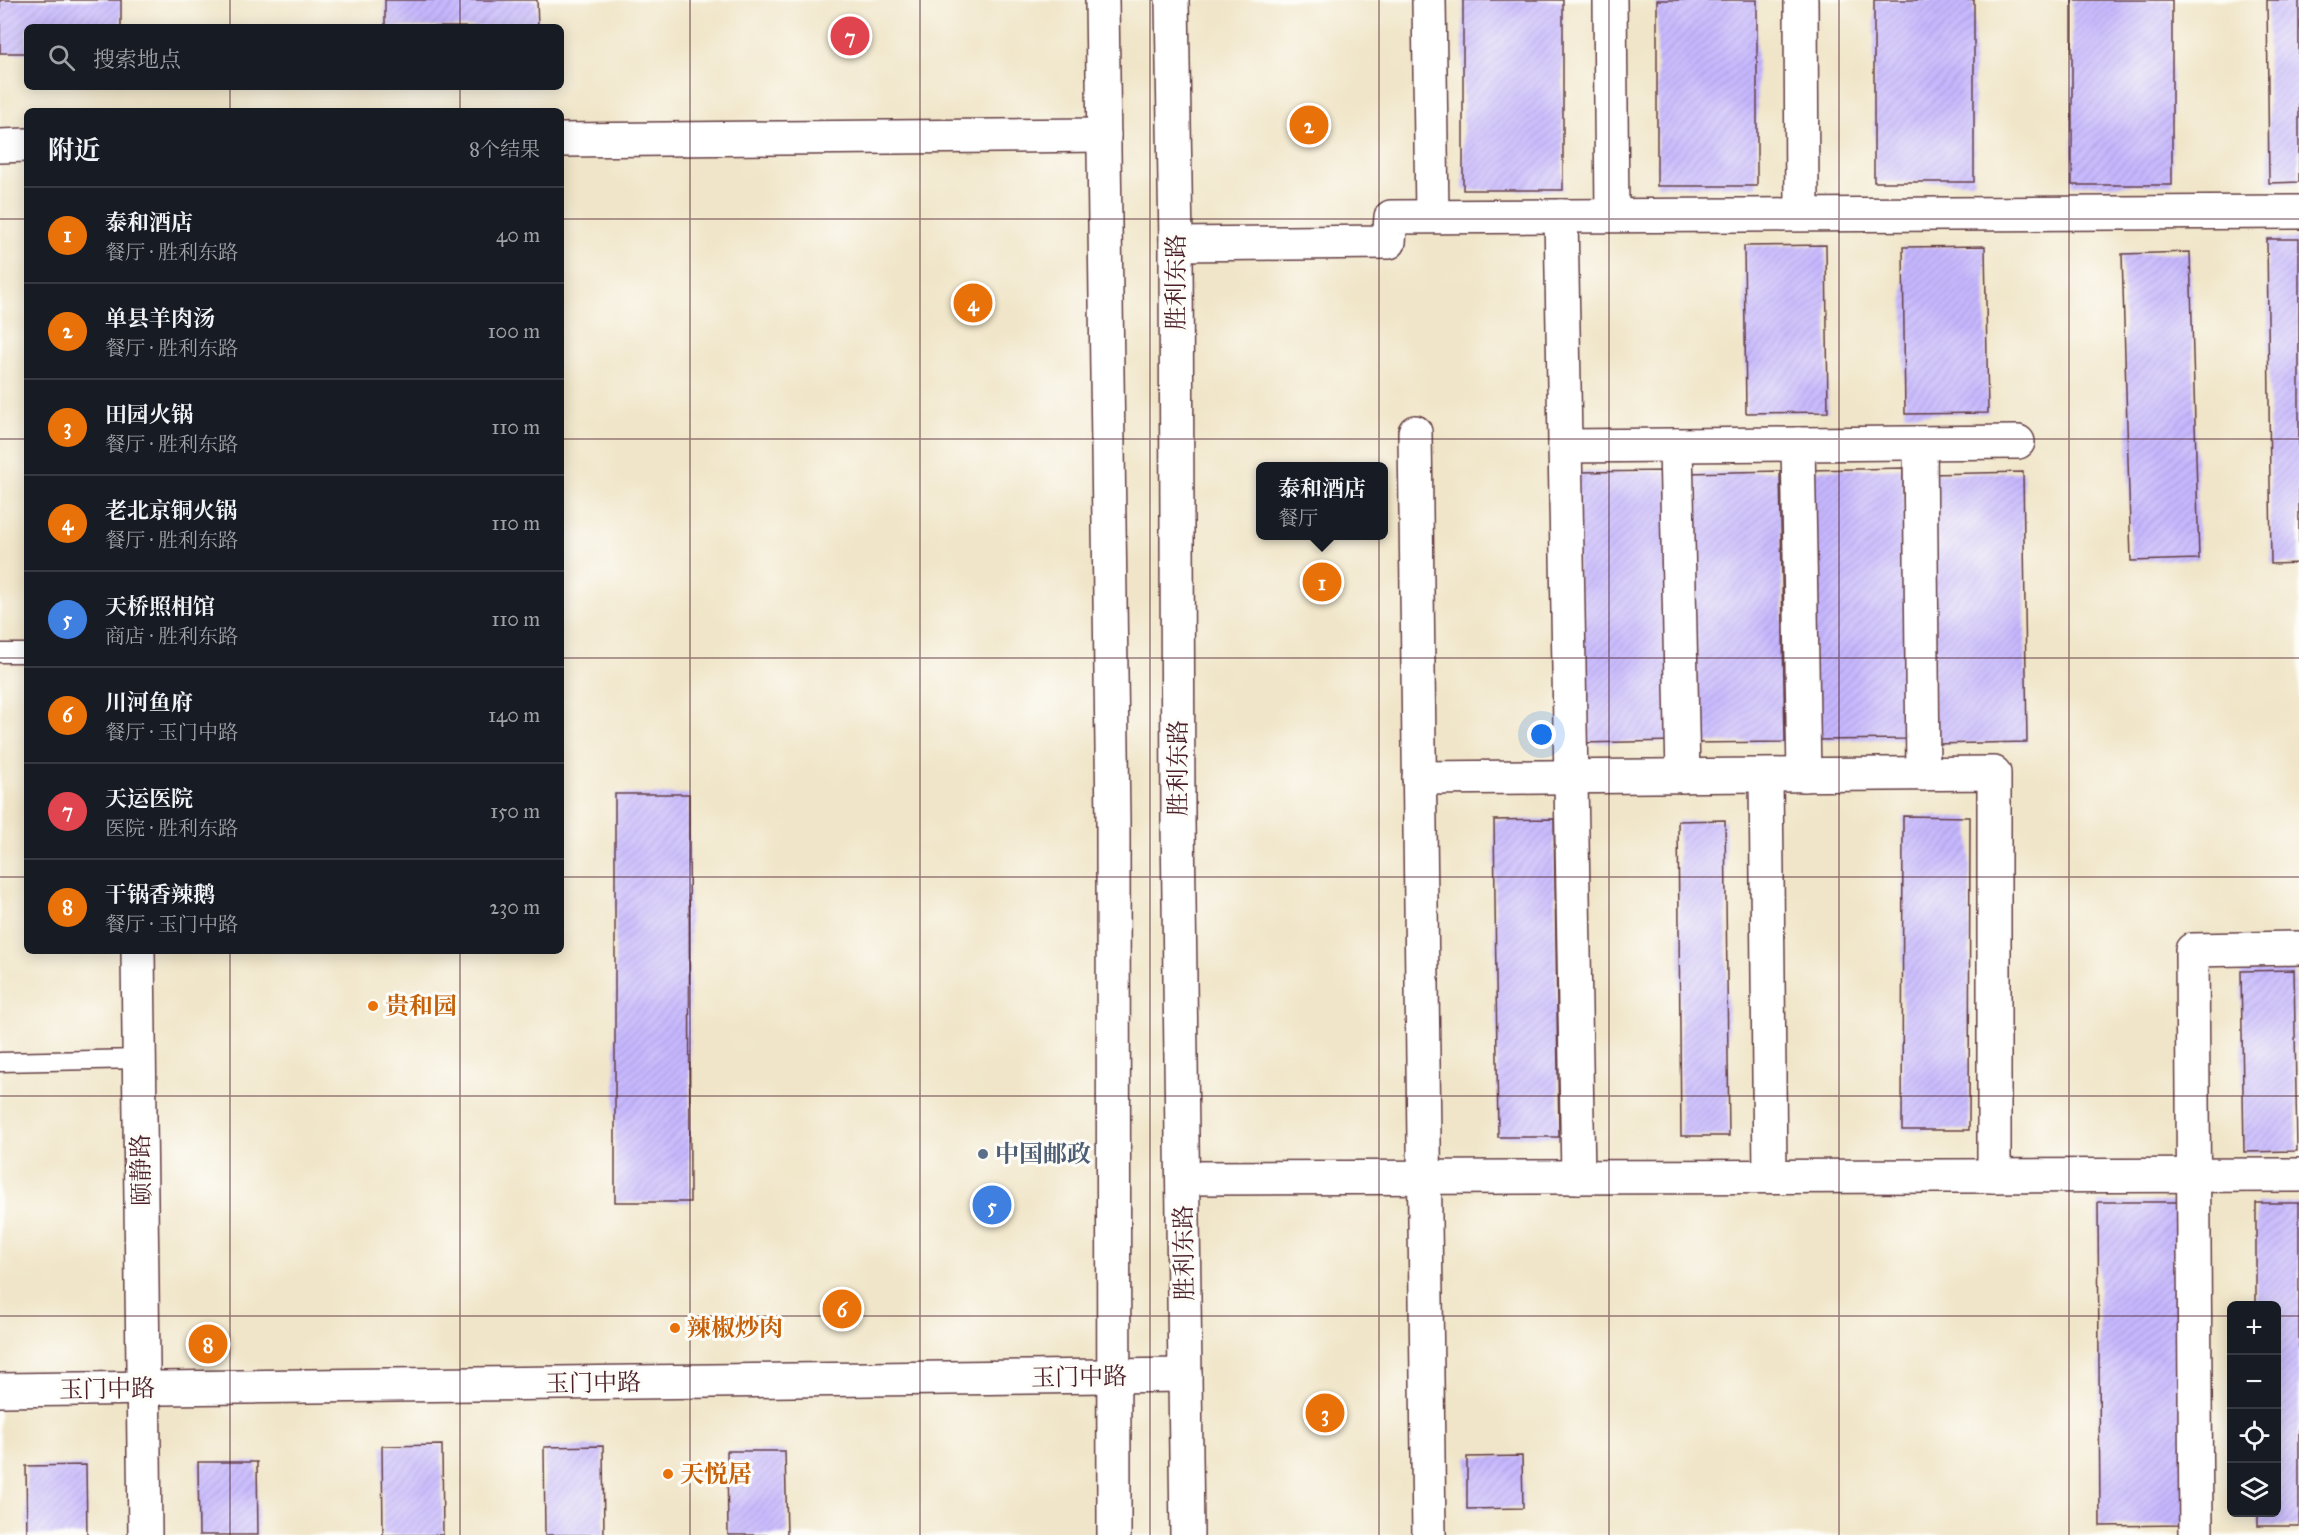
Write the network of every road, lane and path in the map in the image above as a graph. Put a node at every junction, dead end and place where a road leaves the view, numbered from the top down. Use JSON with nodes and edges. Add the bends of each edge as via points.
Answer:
{"nodes":[{"id":1,"x":1102,"y":0,"type":"edge"},
{"id":2,"x":1172,"y":0,"type":"edge"},
{"id":3,"x":1429,"y":0,"type":"edge"},
{"id":4,"x":1610,"y":0,"type":"edge"},
{"id":5,"x":1801,"y":0,"type":"edge"},
{"id":6,"x":1104,"y":135,"type":"junction"},
{"id":7,"x":564,"y":140,"type":"edge"},
{"id":8,"x":24,"y":145,"type":"edge"},
{"id":9,"x":0,"y":146,"type":"edge"},
{"id":10,"x":2299,"y":212,"type":"edge"},
{"id":11,"x":1802,"y":214,"type":"junction"},
{"id":12,"x":1432,"y":216,"type":"junction"},
{"id":13,"x":1562,"y":216,"type":"junction"},
{"id":14,"x":1612,"y":216,"type":"junction"},
{"id":15,"x":1176,"y":244,"type":"junction"},
{"id":16,"x":1415,"y":432,"type":"dead end"},
{"id":17,"x":2018,"y":442,"type":"dead end"},
{"id":18,"x":1920,"y":443,"type":"junction"},
{"id":19,"x":1798,"y":444,"type":"junction"},
{"id":20,"x":1676,"y":445,"type":"junction"},
{"id":21,"x":1565,"y":446,"type":"junction"},
{"id":22,"x":24,"y":653,"type":"edge"},
{"id":23,"x":0,"y":654,"type":"edge"},
{"id":24,"x":1923,"y":774,"type":"junction"},
{"id":25,"x":1804,"y":775,"type":"junction"},
{"id":26,"x":1683,"y":776,"type":"junction"},
{"id":27,"x":1766,"y":776,"type":"junction"},
{"id":28,"x":1570,"y":777,"type":"junction"},
{"id":29,"x":1419,"y":778,"type":"junction"},
{"id":30,"x":2299,"y":948,"type":"edge"},
{"id":31,"x":138,"y":954,"type":"edge"},
{"id":32,"x":140,"y":1059,"type":"junction"},
{"id":33,"x":0,"y":1062,"type":"edge"},
{"id":34,"x":2193,"y":1175,"type":"junction"},
{"id":35,"x":2299,"y":1175,"type":"edge"},
{"id":36,"x":1770,"y":1176,"type":"junction"},
{"id":37,"x":1994,"y":1176,"type":"junction"},
{"id":38,"x":1425,"y":1177,"type":"junction"},
{"id":39,"x":1578,"y":1177,"type":"junction"},
{"id":40,"x":1183,"y":1178,"type":"junction"},
{"id":41,"x":1185,"y":1375,"type":"junction"},
{"id":42,"x":1114,"y":1377,"type":"junction"},
{"id":43,"x":143,"y":1388,"type":"junction"},
{"id":44,"x":0,"y":1390,"type":"edge"},
{"id":45,"x":145,"y":1535,"type":"edge"},
{"id":46,"x":1114,"y":1535,"type":"edge"},
{"id":47,"x":1187,"y":1535,"type":"edge"},
{"id":48,"x":1429,"y":1535,"type":"edge"},
{"id":49,"x":2196,"y":1535,"type":"edge"}],
"edges":[{"from":1,"to":6,"type":"street"},
{"from":2,"to":15,"type":"street","name":"胜利东路"},
{"from":3,"to":12,"type":"street"},
{"from":4,"to":14,"type":"street"},
{"from":5,"to":11,"type":"street"},
{"from":6,"to":7,"type":"street"},
{"from":6,"to":42,"type":"street","via":[[1113,822]]},
{"from":8,"to":9,"type":"street"},
{"from":10,"to":11,"type":"street"},
{"from":11,"to":14,"type":"street"},
{"from":12,"to":13,"type":"street"},
{"from":12,"to":15,"type":"street","via":[[1391,217],[1389,242]]},
{"from":13,"to":14,"type":"street"},
{"from":13,"to":21,"type":"street"},
{"from":15,"to":40,"type":"street","name":"胜利东路"},
{"from":16,"to":29,"type":"street"},
{"from":17,"to":18,"type":"street"},
{"from":18,"to":19,"type":"street"},
{"from":18,"to":24,"type":"street"},
{"from":19,"to":20,"type":"street"},
{"from":19,"to":25,"type":"street"},
{"from":20,"to":21,"type":"street"},
{"from":20,"to":26,"type":"street"},
{"from":21,"to":28,"type":"street"},
{"from":22,"to":23,"type":"lane"},
{"from":24,"to":25,"type":"street"},
{"from":24,"to":37,"type":"street","via":[[1994,773]]},
{"from":25,"to":27,"type":"street"},
{"from":26,"to":27,"type":"street"},
{"from":26,"to":28,"type":"street"},
{"from":27,"to":36,"type":"street"},
{"from":28,"to":29,"type":"street"},
{"from":28,"to":39,"type":"street"},
{"from":29,"to":38,"type":"street"},
{"from":30,"to":34,"type":"street","via":[[2192,950]]},
{"from":31,"to":32,"type":"street","name":"颐静路"},
{"from":32,"to":33,"type":"lane"},
{"from":32,"to":43,"type":"street","name":"颐静路"},
{"from":34,"to":35,"type":"street"},
{"from":34,"to":37,"type":"street"},
{"from":34,"to":49,"type":"street"},
{"from":36,"to":37,"type":"street"},
{"from":36,"to":39,"type":"street"},
{"from":38,"to":39,"type":"street"},
{"from":38,"to":40,"type":"street"},
{"from":38,"to":48,"type":"street"},
{"from":40,"to":41,"type":"street","name":"胜利东路"},
{"from":41,"to":42,"type":"street","name":"玉门中路"},
{"from":41,"to":47,"type":"street","name":"胜利东路"},
{"from":42,"to":43,"type":"street","name":"玉门中路"},
{"from":42,"to":46,"type":"street"},
{"from":43,"to":44,"type":"street","name":"玉门中路"},
{"from":43,"to":45,"type":"street","name":"颐静路"}]}
